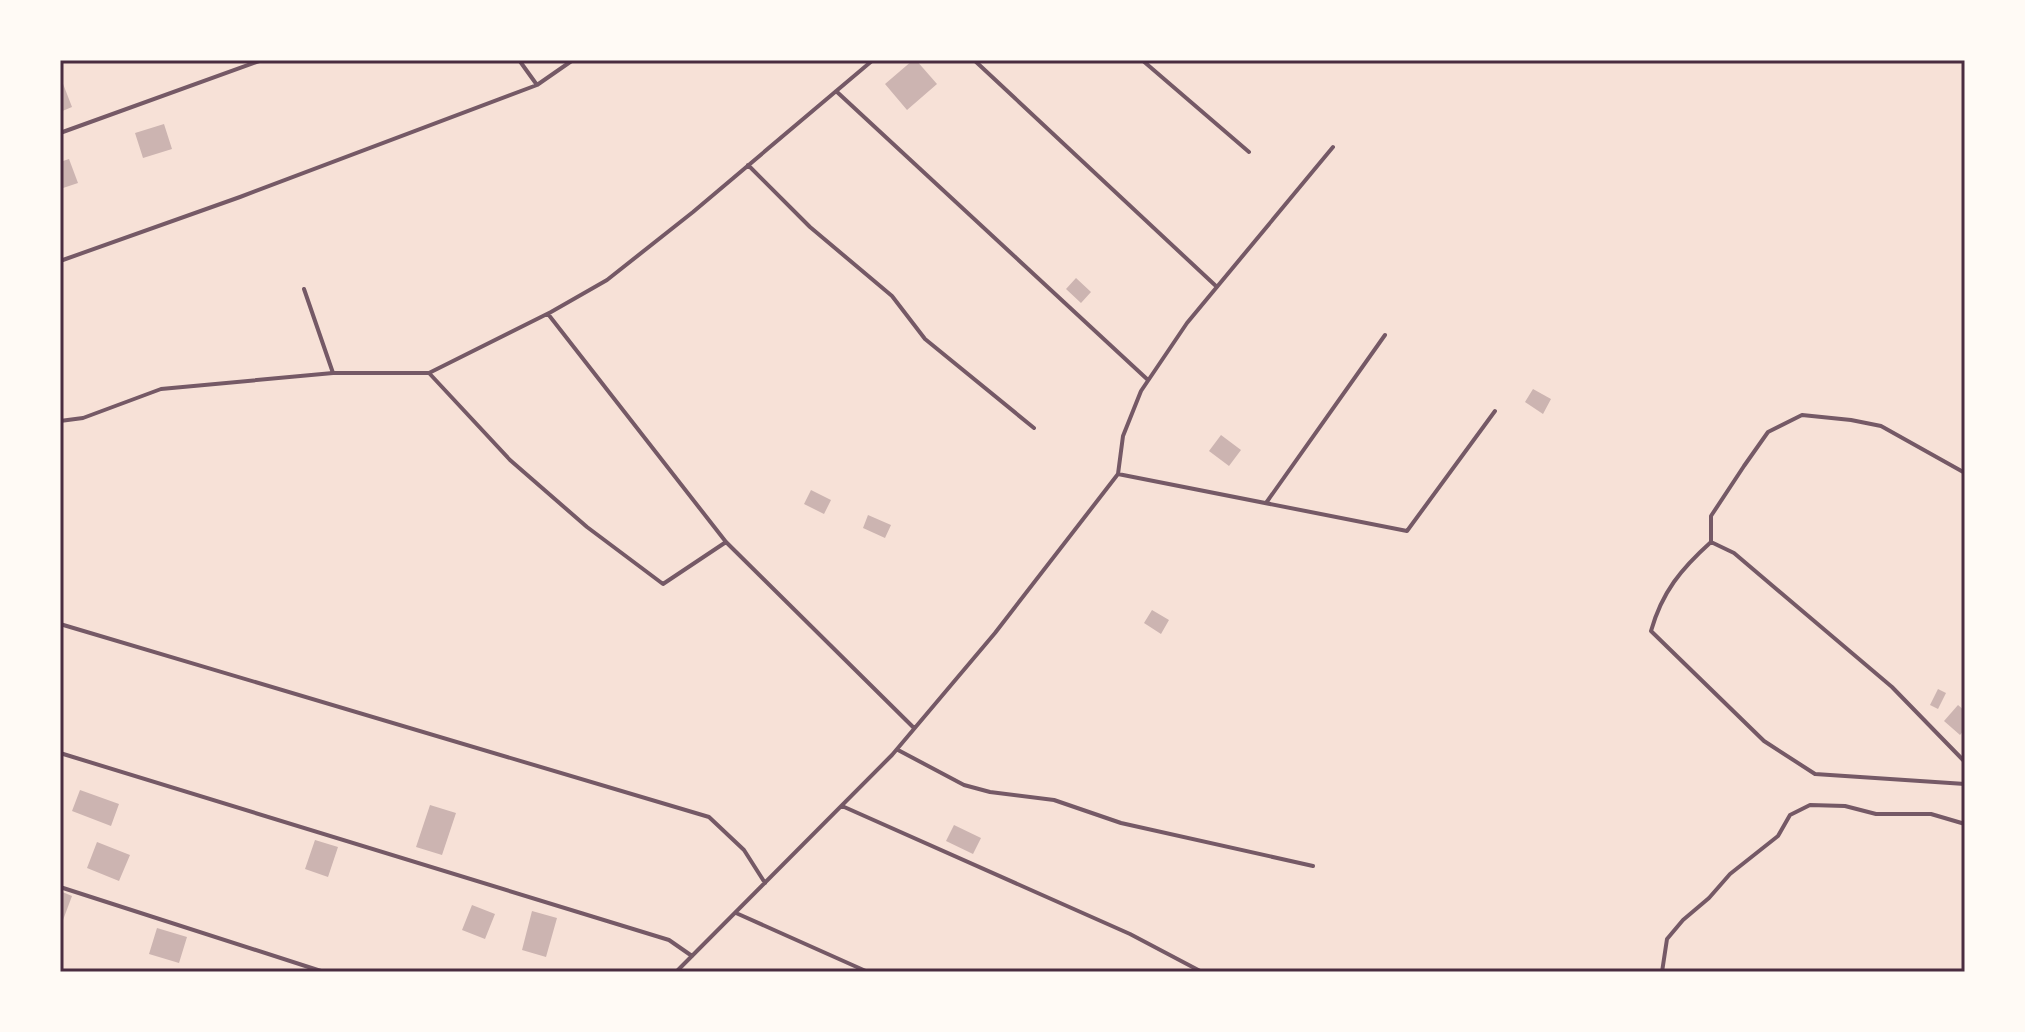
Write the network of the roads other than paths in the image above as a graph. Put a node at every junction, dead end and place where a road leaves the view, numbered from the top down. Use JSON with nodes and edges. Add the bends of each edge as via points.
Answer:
{"nodes":[{"id":1,"x":262,"y":60,"type":"edge"},
{"id":2,"x":519,"y":60,"type":"edge"},
{"id":3,"x":573,"y":60,"type":"edge"},
{"id":4,"x":873,"y":60,"type":"edge"},
{"id":5,"x":974,"y":60,"type":"edge"},
{"id":6,"x":1142,"y":60,"type":"edge"},
{"id":7,"x":537,"y":85,"type":"junction"},
{"id":8,"x":836,"y":91,"type":"junction"},
{"id":9,"x":60,"y":133,"type":"edge"},
{"id":10,"x":1333,"y":147,"type":"dead end"},
{"id":11,"x":1249,"y":152,"type":"dead end"},
{"id":12,"x":748,"y":165,"type":"junction"},
{"id":13,"x":60,"y":261,"type":"edge"},
{"id":14,"x":1217,"y":287,"type":"junction"},
{"id":15,"x":304,"y":289,"type":"dead end"},
{"id":16,"x":548,"y":314,"type":"junction"},
{"id":17,"x":1385,"y":335,"type":"dead end"},
{"id":18,"x":333,"y":373,"type":"junction"},
{"id":19,"x":429,"y":373,"type":"junction"},
{"id":20,"x":1148,"y":380,"type":"junction"},
{"id":21,"x":1495,"y":411,"type":"dead end"},
{"id":22,"x":60,"y":421,"type":"edge"},
{"id":23,"x":1034,"y":428,"type":"dead end"},
{"id":24,"x":1965,"y":473,"type":"edge"},
{"id":25,"x":1118,"y":474,"type":"junction"},
{"id":26,"x":1265,"y":503,"type":"junction"},
{"id":27,"x":726,"y":542,"type":"junction"},
{"id":28,"x":1711,"y":542,"type":"junction"},
{"id":29,"x":60,"y":624,"type":"edge"},
{"id":30,"x":914,"y":728,"type":"junction"},
{"id":31,"x":897,"y":749,"type":"junction"},
{"id":32,"x":60,"y":753,"type":"edge"},
{"id":33,"x":1965,"y":762,"type":"edge"},
{"id":34,"x":1965,"y":784,"type":"edge"},
{"id":35,"x":842,"y":806,"type":"junction"},
{"id":36,"x":1965,"y":824,"type":"edge"},
{"id":37,"x":1313,"y":866,"type":"dead end"},
{"id":38,"x":765,"y":883,"type":"junction"},
{"id":39,"x":60,"y":887,"type":"edge"},
{"id":40,"x":736,"y":913,"type":"junction"},
{"id":41,"x":693,"y":956,"type":"junction"},
{"id":42,"x":324,"y":972,"type":"edge"},
{"id":43,"x":676,"y":972,"type":"edge"},
{"id":44,"x":868,"y":972,"type":"edge"},
{"id":45,"x":1202,"y":972,"type":"edge"},
{"id":46,"x":1662,"y":972,"type":"edge"}],
"edges":[{"from":1,"to":9,"type":"lane"},
{"from":2,"to":7,"type":"lane"},
{"from":3,"to":7,"type":"lane"},
{"from":4,"to":8,"type":"lane"},
{"from":5,"to":14,"type":"lane"},
{"from":6,"to":11,"type":"lane"},
{"from":7,"to":13,"type":"lane"},
{"from":8,"to":12,"type":"lane"},
{"from":8,"to":20,"type":"lane"},
{"from":10,"to":14,"type":"lane"},
{"from":12,"to":16,"type":"lane","via":[[607,280]]},
{"from":12,"to":23,"type":"lane","via":[[810,227],[892,296],[925,339]]},
{"from":14,"to":20,"type":"lane"},
{"from":15,"to":18,"type":"lane"},
{"from":16,"to":19,"type":"lane"},
{"from":16,"to":27,"type":"lane"},
{"from":17,"to":26,"type":"lane"},
{"from":18,"to":19,"type":"lane"},
{"from":18,"to":22,"type":"lane","via":[[161,389],[83,418]]},
{"from":19,"to":27,"type":"lane","via":[[510,460],[663,584]]},
{"from":20,"to":25,"type":"lane","via":[[1123,436]]},
{"from":21,"to":26,"type":"lane","via":[[1407,531]]},
{"from":24,"to":28,"type":"lane","via":[[1881,426],[1802,415],[1768,432],[1711,516]]},
{"from":25,"to":26,"type":"lane"},
{"from":25,"to":30,"type":"lane"},
{"from":27,"to":30,"type":"lane"},
{"from":28,"to":33,"type":"lane","via":[[1734,553],[1881,677]]},
{"from":28,"to":34,"type":"lane","via":[[1659,603],[1651,631],[1764,741],[1815,774]]},
{"from":29,"to":38,"type":"lane","via":[[709,817],[744,850]]},
{"from":30,"to":31,"type":"lane"},
{"from":31,"to":35,"type":"lane"},
{"from":31,"to":37,"type":"lane","via":[[964,785],[1054,800],[1121,823]]},
{"from":32,"to":41,"type":"lane","via":[[669,940]]},
{"from":35,"to":38,"type":"lane"},
{"from":35,"to":45,"type":"lane","via":[[1130,934]]},
{"from":36,"to":46,"type":"lane","via":[[1931,814],[1876,814],[1810,805],[1790,815],[1778,836],[1683,920],[1667,939]]},
{"from":38,"to":40,"type":"lane"},
{"from":39,"to":42,"type":"lane"},
{"from":40,"to":41,"type":"lane"},
{"from":40,"to":44,"type":"lane"},
{"from":41,"to":43,"type":"lane"}]}
